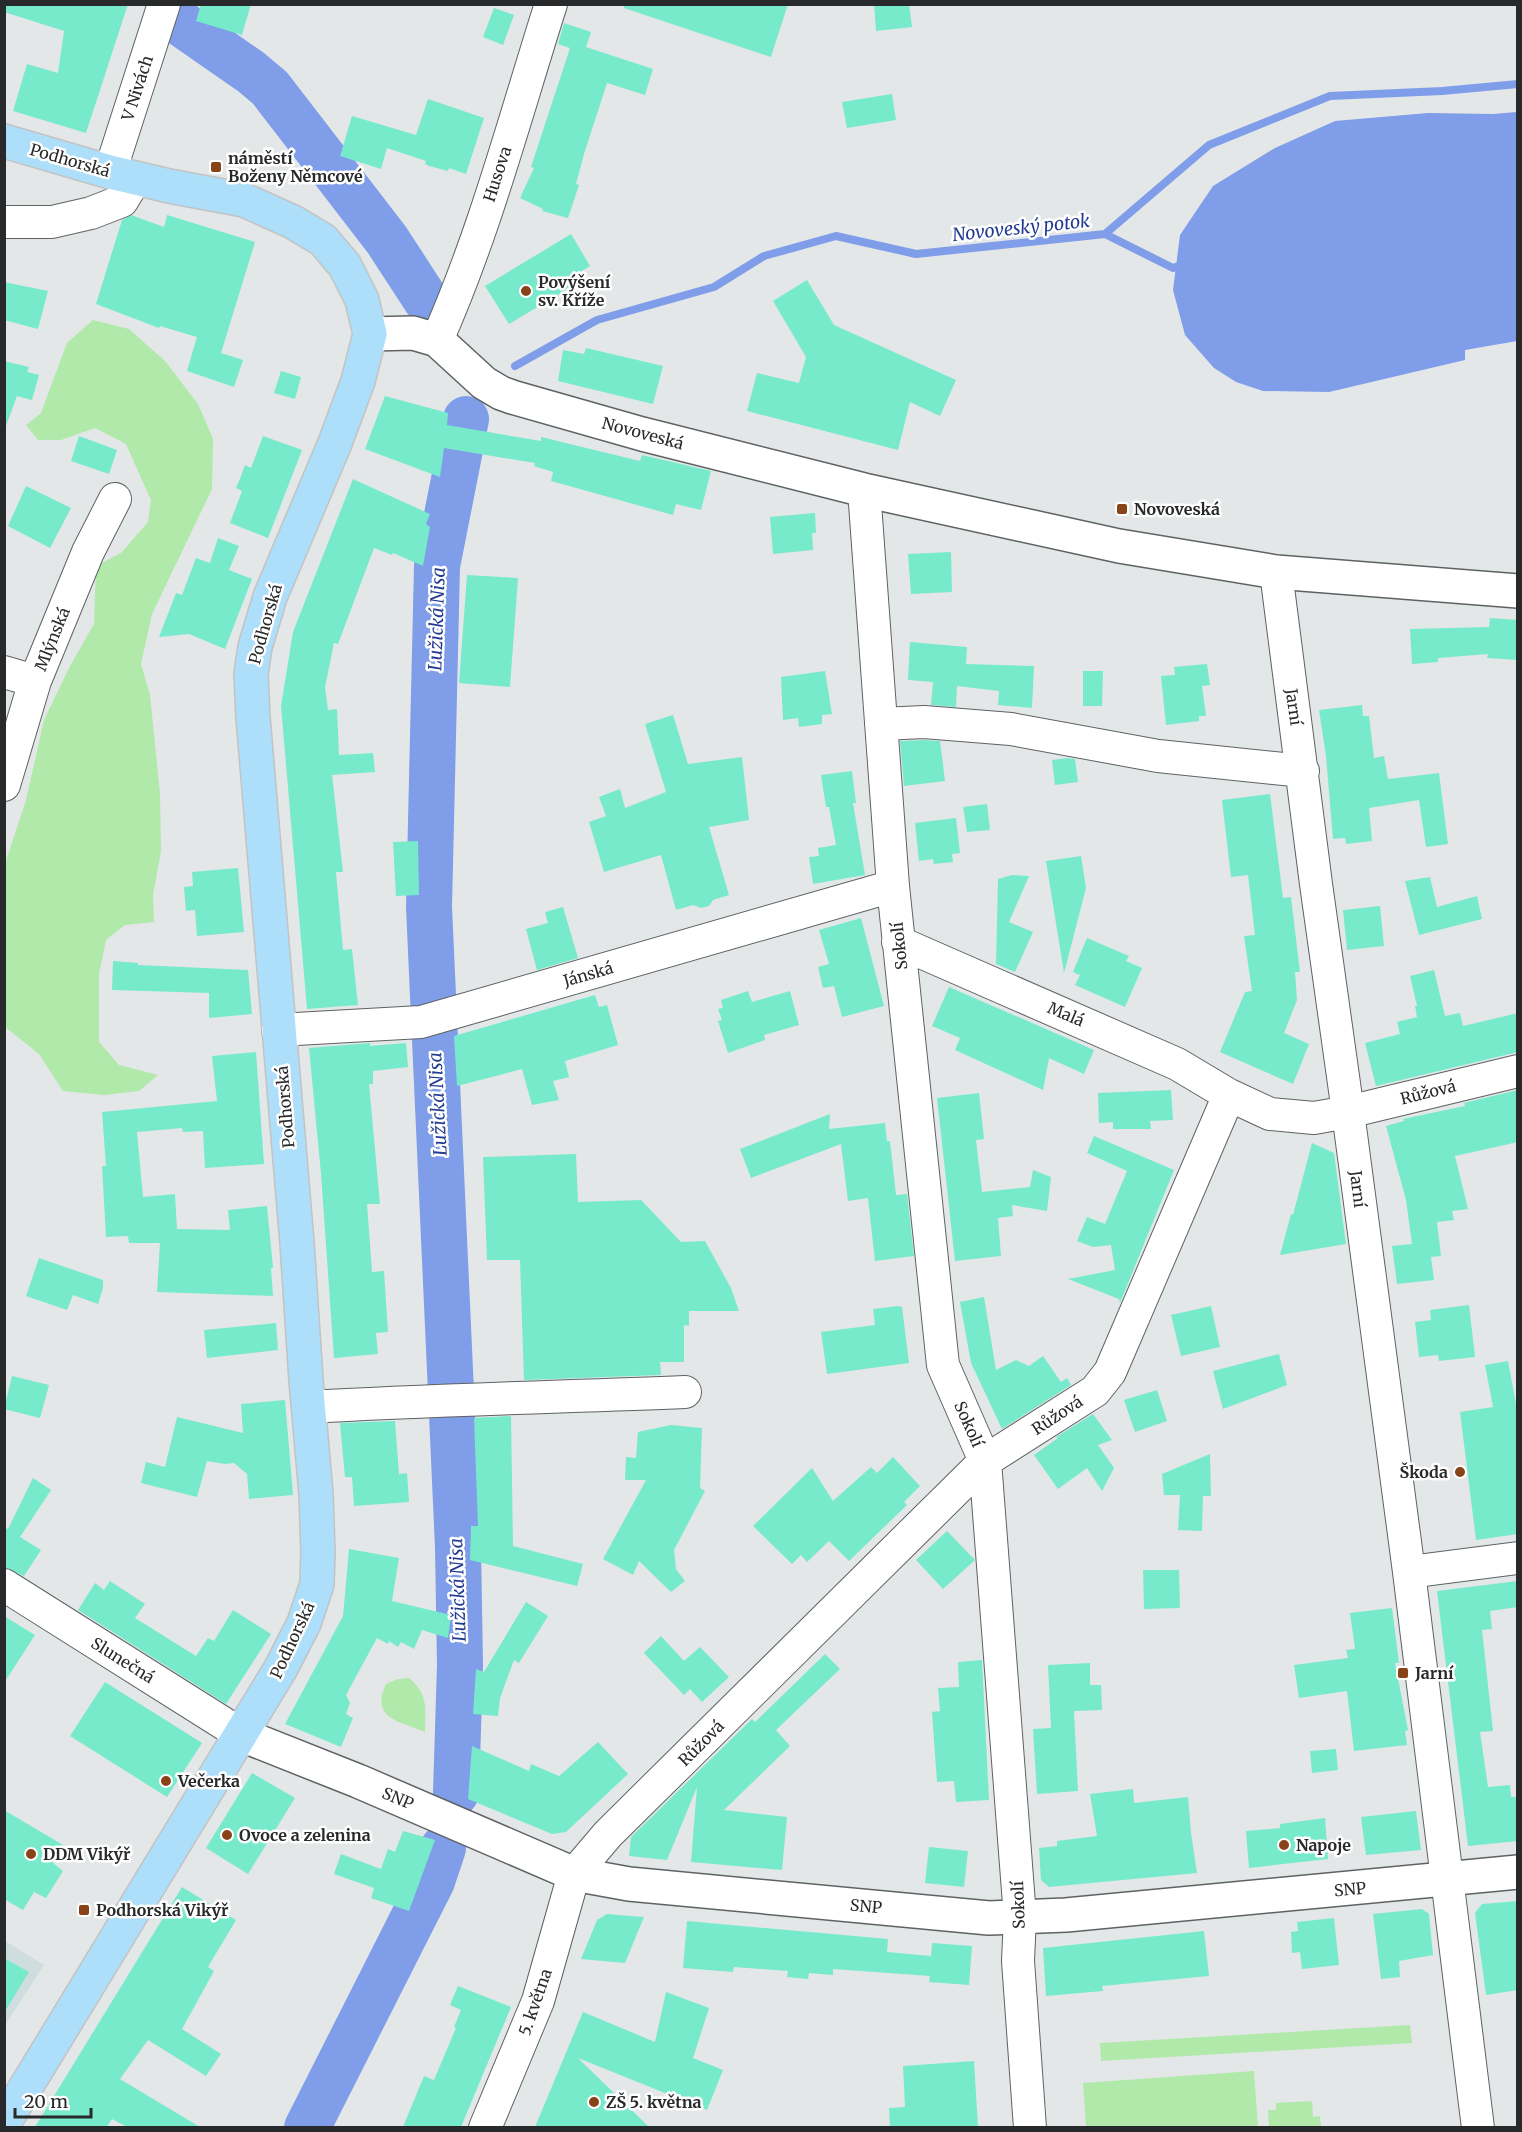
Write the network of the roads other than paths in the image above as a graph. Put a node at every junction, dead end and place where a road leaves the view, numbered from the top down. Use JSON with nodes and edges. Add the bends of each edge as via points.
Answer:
{"nodes":[{"id":1,"x":164,"y":4,"type":"edge"},
{"id":2,"x":551,"y":4,"type":"edge"},
{"id":3,"x":4,"y":141,"type":"edge"},
{"id":4,"x":123,"y":175,"type":"junction"},
{"id":5,"x":4,"y":222,"type":"edge"},
{"id":6,"x":370,"y":334,"type":"junction"},
{"id":7,"x":437,"y":340,"type":"junction"},
{"id":8,"x":864,"y":490,"type":"junction"},
{"id":9,"x":115,"y":499,"type":"dead end"},
{"id":10,"x":1276,"y":572,"type":"junction"},
{"id":11,"x":1518,"y":591,"type":"edge"},
{"id":12,"x":4,"y":672,"type":"edge"},
{"id":13,"x":35,"y":681,"type":"junction"},
{"id":14,"x":881,"y":724,"type":"junction"},
{"id":15,"x":1303,"y":771,"type":"junction"},
{"id":16,"x":4,"y":785,"type":"edge"},
{"id":17,"x":893,"y":886,"type":"junction"},
{"id":18,"x":898,"y":942,"type":"junction"},
{"id":19,"x":278,"y":1029,"type":"junction"},
{"id":20,"x":1518,"y":1071,"type":"edge"},
{"id":21,"x":1230,"y":1095,"type":"junction"},
{"id":22,"x":1348,"y":1112,"type":"junction"},
{"id":23,"x":685,"y":1392,"type":"dead end"},
{"id":24,"x":308,"y":1407,"type":"junction"},
{"id":25,"x":986,"y":1461,"type":"junction"},
{"id":26,"x":1518,"y":1558,"type":"edge"},
{"id":27,"x":1409,"y":1572,"type":"junction"},
{"id":28,"x":4,"y":1585,"type":"edge"},
{"id":29,"x":242,"y":1735,"type":"junction"},
{"id":30,"x":1518,"y":1872,"type":"edge"},
{"id":31,"x":574,"y":1874,"type":"junction"},
{"id":32,"x":1447,"y":1880,"type":"junction"},
{"id":33,"x":1020,"y":1917,"type":"junction"},
{"id":34,"x":4,"y":2122,"type":"edge"},
{"id":35,"x":485,"y":2127,"type":"edge"},
{"id":36,"x":1030,"y":2127,"type":"edge"},
{"id":37,"x":1478,"y":2127,"type":"edge"}],
"edges":[{"from":1,"to":4,"type":"street","name":"V Nivách"},
{"from":2,"to":7,"type":"street","name":"Husova","via":[[471,256]]},
{"from":3,"to":4,"type":"main road","name":"Podhorská"},
{"from":4,"to":5,"type":"street","name":"Podhorská","via":[[122,201],[52,222]]},
{"from":4,"to":6,"type":"main road","name":"Podhorská","via":[[244,200],[323,240],[345,266],[363,300]]},
{"from":6,"to":7,"type":"street","via":[[413,333]]},
{"from":6,"to":19,"type":"main road","name":"Podhorská","via":[[335,443],[270,597],[251,674]]},
{"from":7,"to":8,"type":"street","name":"Novoveská","via":[[484,383],[512,398]]},
{"from":8,"to":10,"type":"street","name":"Novoveská","via":[[1119,546]]},
{"from":8,"to":14,"type":"street","name":"Sokolí"},
{"from":9,"to":13,"type":"street","name":"Mlýnská","via":[[88,552]]},
{"from":10,"to":11,"type":"street","name":"Novoveská"},
{"from":10,"to":15,"type":"street","name":"Jarní"},
{"from":12,"to":13,"type":"street"},
{"from":13,"to":16,"type":"street","name":"Mlýnská"},
{"from":14,"to":15,"type":"street","via":[[924,722],[1011,729],[1158,756]]},
{"from":14,"to":17,"type":"street","name":"Sokolí"},
{"from":15,"to":22,"type":"street","name":"Jarní"},
{"from":17,"to":18,"type":"street","name":"Sokolí"},
{"from":17,"to":19,"type":"street","name":"Jánská","via":[[421,1022]]},
{"from":18,"to":21,"type":"street","name":"Malá","via":[[1177,1064]]},
{"from":18,"to":25,"type":"street","name":"Sokolí","via":[[943,1365]]},
{"from":19,"to":24,"type":"main road","name":"Podhorská"},
{"from":20,"to":22,"type":"street","name":"Růžová"},
{"from":21,"to":22,"type":"street","name":"Růžová","via":[[1270,1114],[1314,1118]]},
{"from":21,"to":25,"type":"street","name":"Růžová","via":[[1110,1372],[1095,1391]]},
{"from":22,"to":27,"type":"street","name":"Jarní"},
{"from":23,"to":24,"type":"street"},
{"from":24,"to":29,"type":"main road","name":"Podhorská","via":[[316,1494],[317,1584],[304,1623]]},
{"from":25,"to":31,"type":"street","name":"Růžová","via":[[608,1834]]},
{"from":25,"to":33,"type":"street","name":"Sokolí"},
{"from":26,"to":27,"type":"street"},
{"from":27,"to":32,"type":"street","name":"Jarní"},
{"from":28,"to":29,"type":"street","name":"Slunečná"},
{"from":29,"to":31,"type":"street","name":"SNP"},
{"from":29,"to":34,"type":"main road","name":"Podhorská"},
{"from":30,"to":32,"type":"street","name":"SNP"},
{"from":31,"to":33,"type":"street","name":"SNP","via":[[641,1885],[989,1918]]},
{"from":31,"to":35,"type":"street","name":"5. května","via":[[538,2001]]},
{"from":32,"to":33,"type":"street","name":"SNP"},
{"from":32,"to":37,"type":"street","name":"Jarní"},
{"from":33,"to":36,"type":"street","name":"Sokolí","via":[[1018,1961]]}]}
